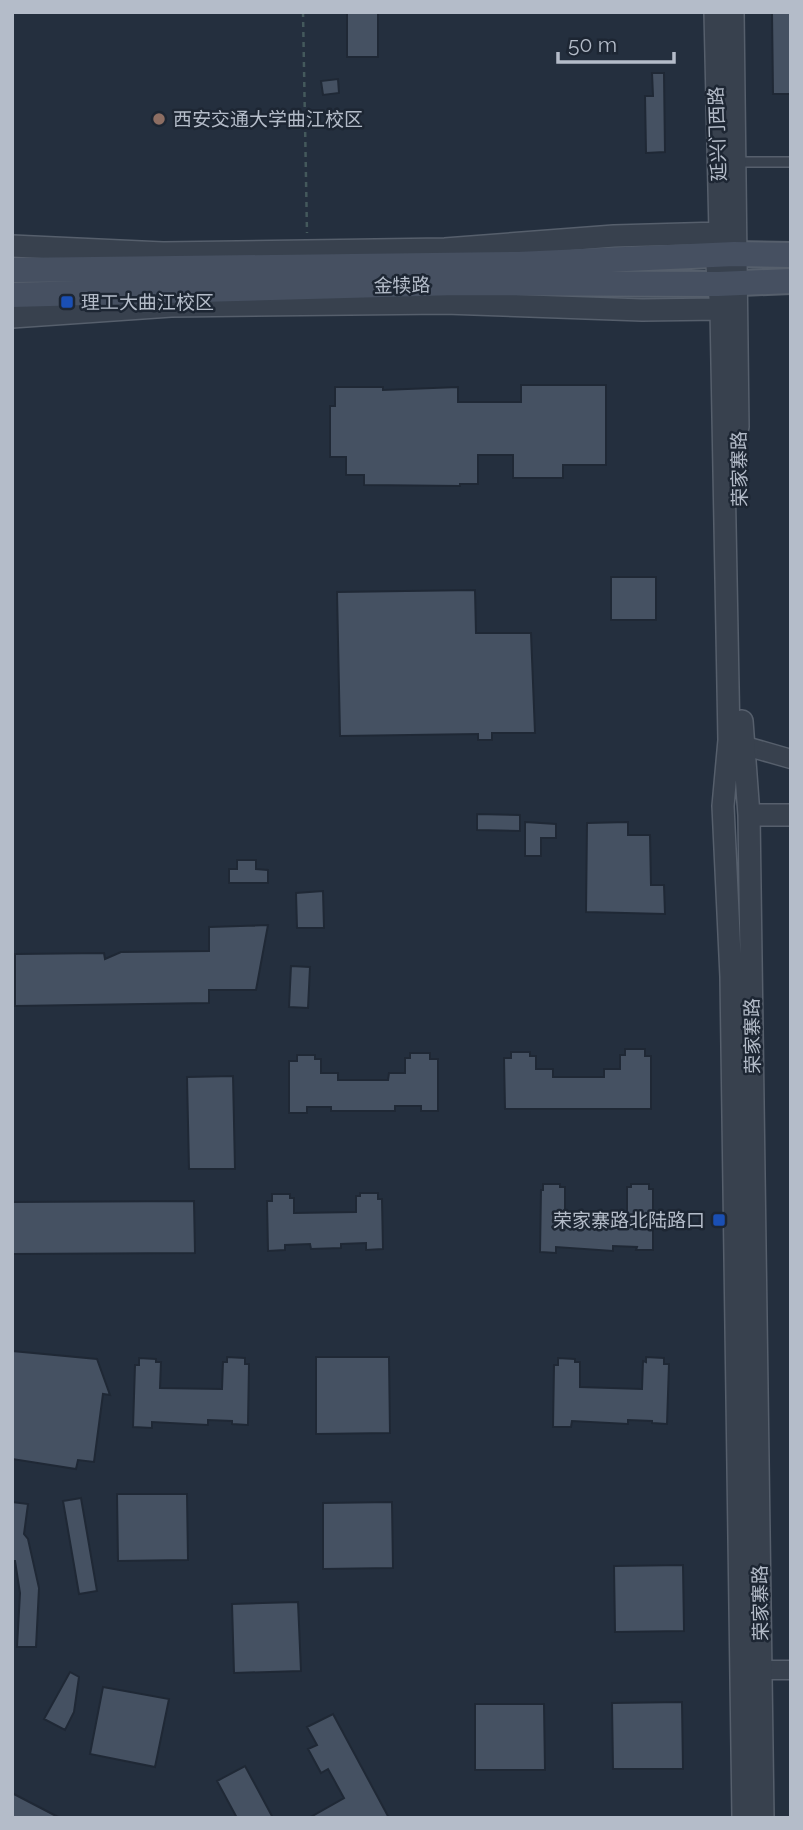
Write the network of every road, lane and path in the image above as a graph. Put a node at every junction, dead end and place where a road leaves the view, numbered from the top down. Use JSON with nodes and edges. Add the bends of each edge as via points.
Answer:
{"nodes":[{"id":1,"x":303,"y":12,"type":"edge"},
{"id":2,"x":715,"y":12,"type":"edge"},
{"id":3,"x":733,"y":12,"type":"edge"},
{"id":4,"x":736,"y":162,"type":"junction"},
{"id":5,"x":791,"y":162,"type":"edge"},
{"id":6,"x":12,"y":246,"type":"edge"},
{"id":7,"x":723,"y":248,"type":"junction"},
{"id":8,"x":307,"y":251,"type":"junction"},
{"id":9,"x":791,"y":255,"type":"edge"},
{"id":10,"x":12,"y":270,"type":"edge"},
{"id":11,"x":791,"y":281,"type":"edge"},
{"id":12,"x":727,"y":283,"type":"junction"},
{"id":13,"x":12,"y":295,"type":"edge"},
{"id":14,"x":721,"y":309,"type":"junction"},
{"id":15,"x":12,"y":317,"type":"edge"},
{"id":16,"x":742,"y":745,"type":"junction"},
{"id":17,"x":791,"y":760,"type":"edge"},
{"id":18,"x":749,"y":815,"type":"junction"},
{"id":19,"x":791,"y":815,"type":"edge"},
{"id":20,"x":761,"y":1670,"type":"junction"},
{"id":21,"x":791,"y":1670,"type":"edge"},
{"id":22,"x":743,"y":1818,"type":"edge"},
{"id":23,"x":763,"y":1818,"type":"edge"}],
"edges":[{"from":1,"to":8,"type":"path"},
{"from":2,"to":7,"type":"street","name":"延兴门西路"},
{"from":3,"to":4,"type":"street","name":"延兴门西路"},
{"from":4,"to":5,"type":"lane"},
{"from":4,"to":7,"type":"street","name":"延兴门西路"},
{"from":6,"to":8,"type":"street","via":[[163,253]]},
{"from":7,"to":8,"type":"street","via":[[604,237],[478,248]]},
{"from":7,"to":9,"type":"main road","name":"金犊路"},
{"from":7,"to":10,"type":"main road","name":"金犊路","via":[[505,264]]},
{"from":7,"to":12,"type":"street","name":"荣家寨路"},
{"from":11,"to":12,"type":"main road","name":"金犊路"},
{"from":12,"to":13,"type":"main road","name":"金犊路","via":[[457,283]]},
{"from":12,"to":14,"type":"street","name":"荣家寨路"},
{"from":12,"to":16,"type":"street","name":"荣家寨路"},
{"from":14,"to":15,"type":"street","via":[[445,303],[171,306]]},
{"from":14,"to":22,"type":"street","name":"荣家寨路","via":[[729,740],[723,806],[731,991]]},
{"from":16,"to":17,"type":"street"},
{"from":16,"to":18,"type":"street","name":"荣家寨路"},
{"from":18,"to":19,"type":"street"},
{"from":18,"to":20,"type":"street","name":"荣家寨路"},
{"from":20,"to":21,"type":"street"},
{"from":20,"to":23,"type":"street","name":"荣家寨路"}]}
